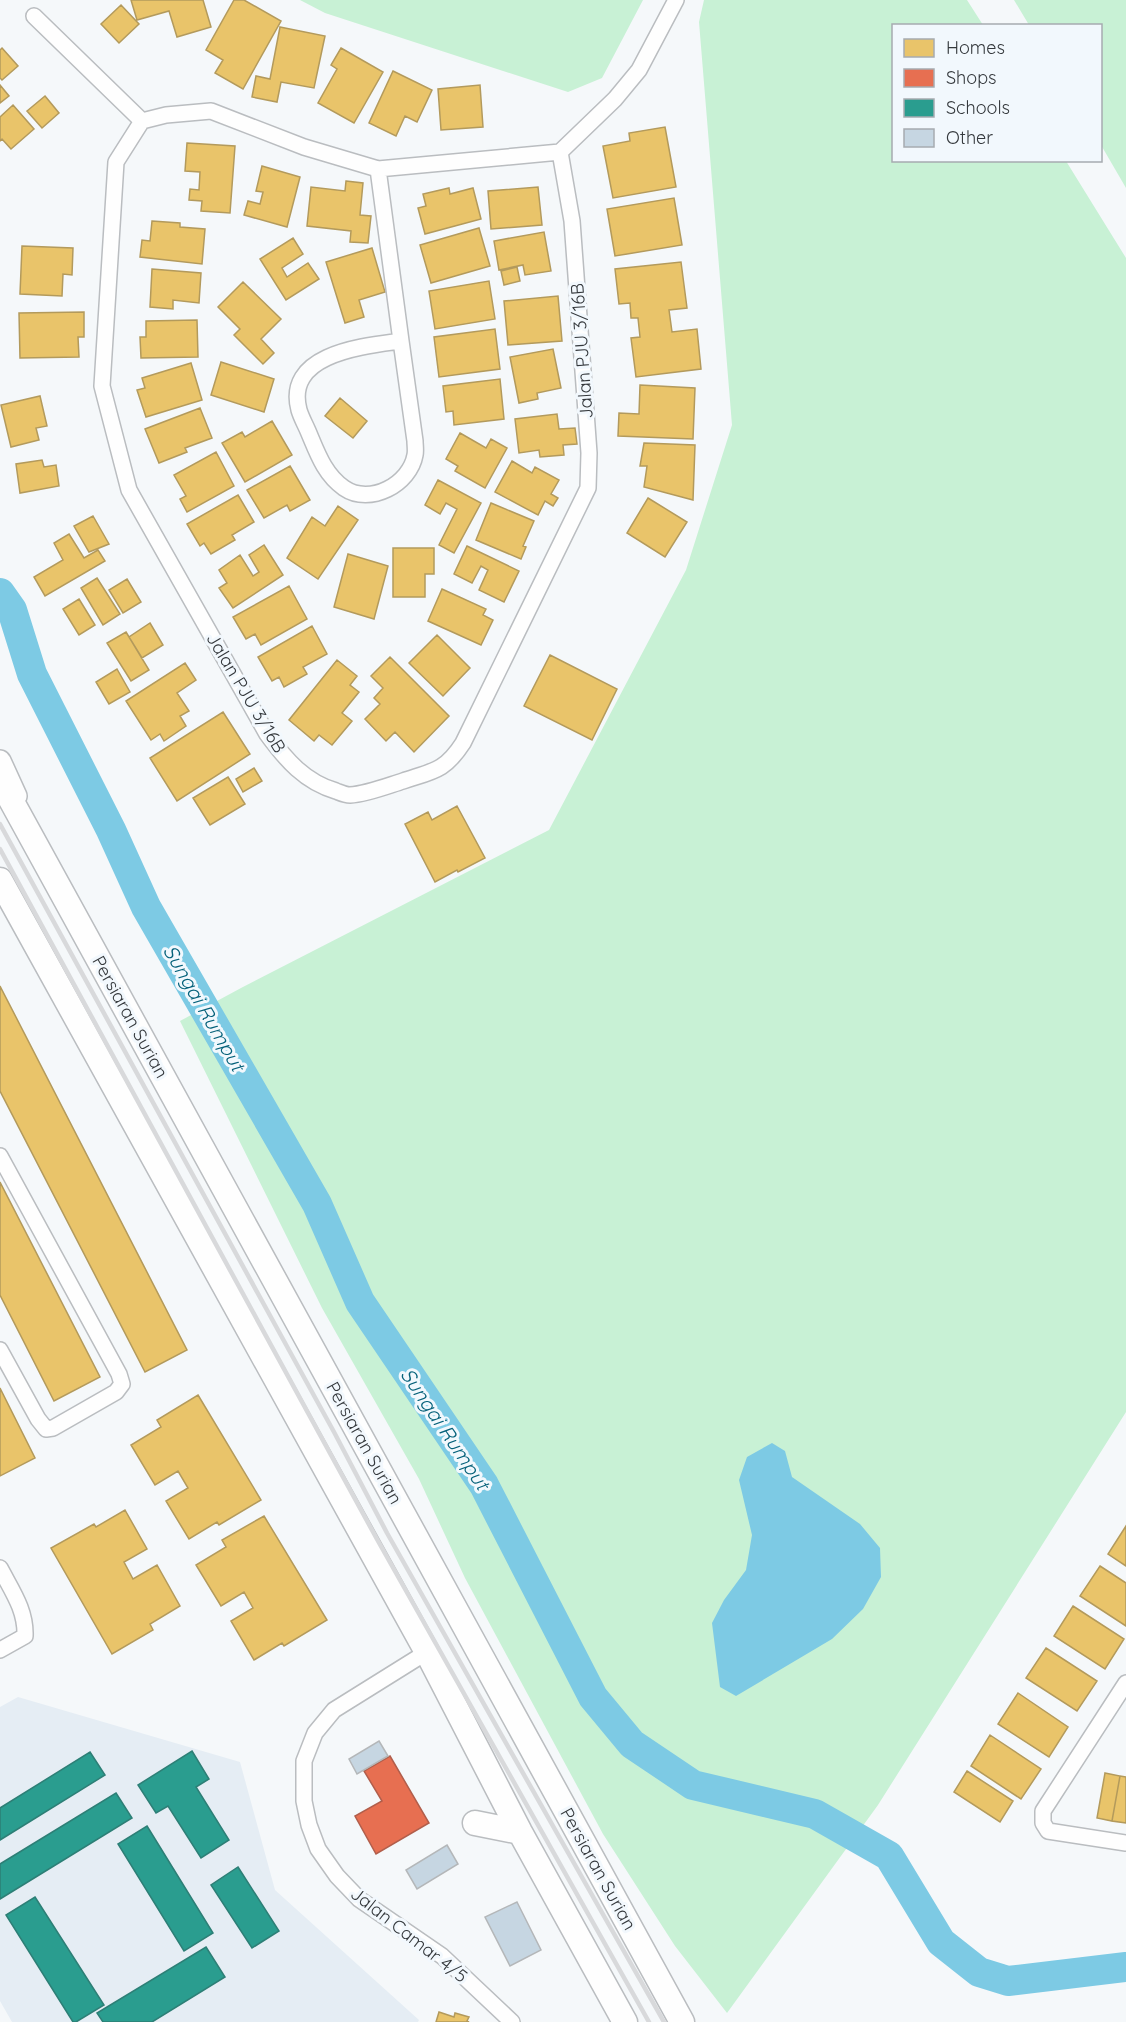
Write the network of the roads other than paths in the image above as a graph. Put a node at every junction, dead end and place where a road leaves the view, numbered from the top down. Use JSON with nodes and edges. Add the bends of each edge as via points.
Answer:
{"nodes":[{"id":1,"x":676,"y":0,"type":"edge"},
{"id":2,"x":34,"y":16,"type":"dead end"},
{"id":3,"x":142,"y":122,"type":"junction"},
{"id":4,"x":560,"y":152,"type":"junction"},
{"id":5,"x":378,"y":169,"type":"junction"},
{"id":6,"x":401,"y":340,"type":"junction"},
{"id":7,"x":0,"y":761,"type":"edge"},
{"id":8,"x":0,"y":780,"type":"edge"},
{"id":9,"x":46,"y":864,"type":"junction"},
{"id":10,"x":0,"y":880,"type":"edge"},
{"id":11,"x":0,"y":1156,"type":"edge"},
{"id":12,"x":0,"y":1350,"type":"edge"},
{"id":13,"x":0,"y":1568,"type":"edge"},
{"id":14,"x":0,"y":1650,"type":"edge"},
{"id":15,"x":427,"y":1652,"type":"junction"},
{"id":16,"x":1126,"y":1683,"type":"edge"},
{"id":17,"x":475,"y":1823,"type":"dead end"},
{"id":18,"x":520,"y":1832,"type":"junction"},
{"id":19,"x":1126,"y":1844,"type":"edge"},
{"id":20,"x":512,"y":2022,"type":"edge"},
{"id":21,"x":625,"y":2022,"type":"edge"},
{"id":22,"x":682,"y":2022,"type":"edge"}],
"edges":[{"from":1,"to":4,"type":"street","via":[[639,70]]},
{"from":2,"to":3,"type":"street"},
{"from":3,"to":4,"type":"street","name":"Jalan PJU 3/16B","via":[[116,162],[102,386],[129,490],[282,755],[322,787],[348,795],[441,768],[455,756],[588,488],[589,453],[572,221]]},
{"from":3,"to":5,"type":"street","via":[[166,115],[211,111],[304,147]]},
{"from":4,"to":5,"type":"street"},
{"from":5,"to":6,"type":"street"},
{"from":6,"to":6,"type":"street","via":[[415,455],[402,480],[388,489],[367,495],[355,493],[331,476],[321,461],[298,409],[300,384],[316,364],[334,354]]},
{"from":7,"to":9,"type":"main road","name":"Persiaran Surian"},
{"from":8,"to":9,"type":"main road","name":"Persiaran Surian"},
{"from":9,"to":22,"type":"main road","name":"Persiaran Surian"},
{"from":10,"to":15,"type":"main road"},
{"from":11,"to":12,"type":"street","via":[[122,1384],[116,1392],[46,1429]]},
{"from":13,"to":14,"type":"street","via":[[23,1612],[25,1636]]},
{"from":15,"to":18,"type":"main road"},
{"from":15,"to":20,"type":"street","name":"Jalan Camar 4/5","via":[[334,1710],[315,1733],[304,1761],[304,1801],[309,1825],[318,1849],[359,1899],[442,1956]]},
{"from":16,"to":19,"type":"street","via":[[1043,1811],[1043,1823],[1048,1831]]},
{"from":17,"to":18,"type":"main road"},
{"from":18,"to":21,"type":"main road"}]}
